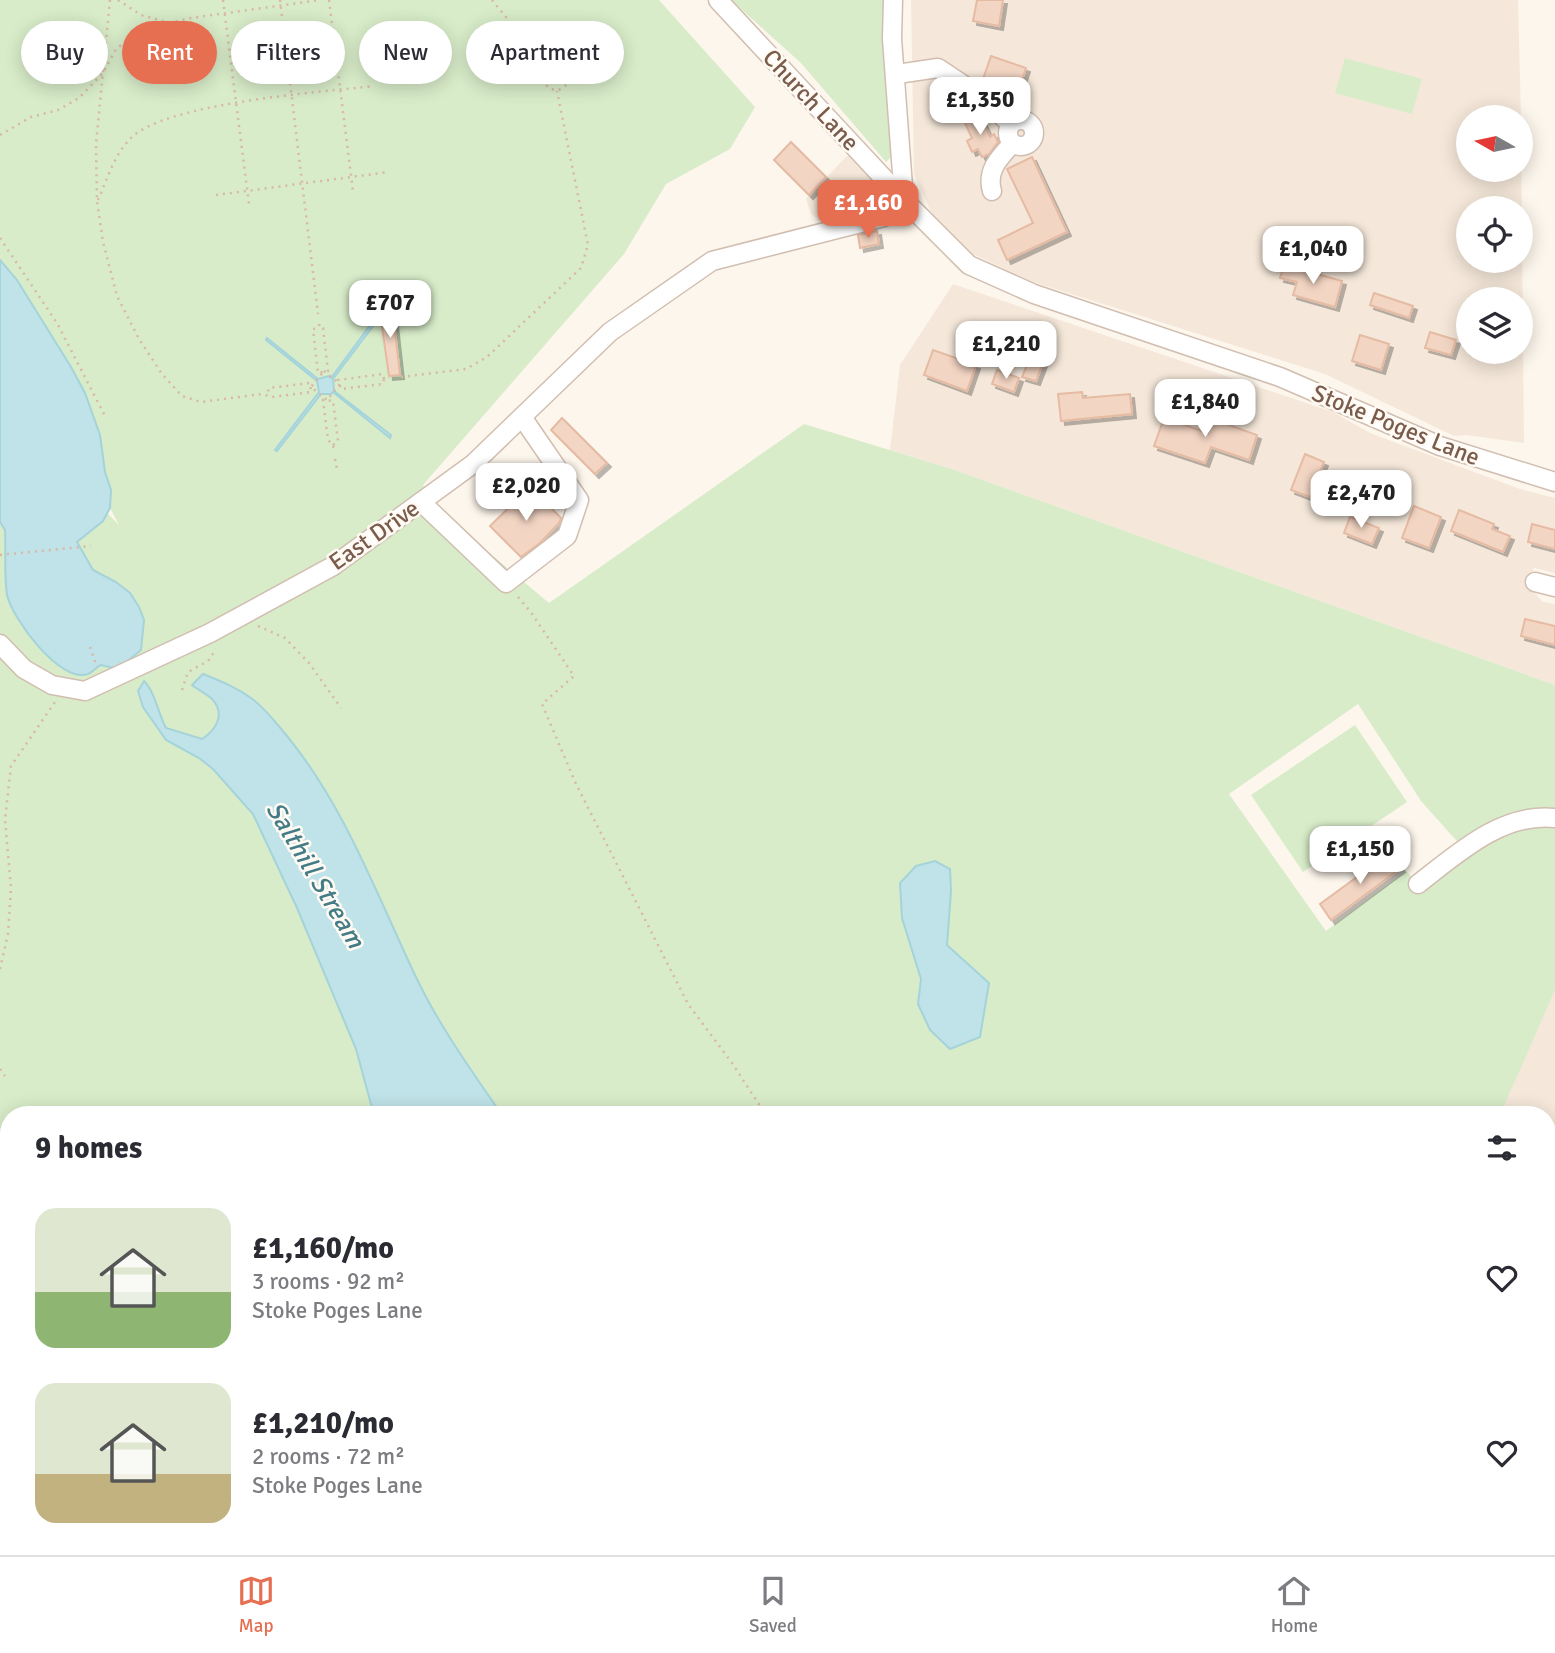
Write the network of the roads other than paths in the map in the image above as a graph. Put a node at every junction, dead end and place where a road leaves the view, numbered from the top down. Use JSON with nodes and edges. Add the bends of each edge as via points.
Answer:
{"nodes":[{"id":1,"x":718,"y":0,"type":"edge"},
{"id":2,"x":893,"y":0,"type":"edge"},
{"id":3,"x":897,"y":74,"type":"junction"},
{"id":4,"x":1011,"y":124,"type":"junction"},
{"id":5,"x":1013,"y":144,"type":"junction"},
{"id":6,"x":992,"y":191,"type":"dead end"},
{"id":7,"x":904,"y":200,"type":"junction"},
{"id":8,"x":523,"y":417,"type":"junction"},
{"id":9,"x":1555,"y":482,"type":"edge"},
{"id":10,"x":421,"y":502,"type":"junction"},
{"id":11,"x":0,"y":644,"type":"edge"},
{"id":12,"x":1555,"y":818,"type":"edge"},
{"id":13,"x":1418,"y":884,"type":"dead end"}],
"edges":[{"from":1,"to":7,"type":"street","name":"Church Lane"},
{"from":2,"to":3,"type":"street"},
{"from":3,"to":4,"type":"street","via":[[938,68]]},
{"from":3,"to":7,"type":"street"},
{"from":4,"to":5,"type":"street","via":[[1007,132]]},
{"from":4,"to":5,"type":"street","via":[[1027,121],[1034,132],[1029,144]]},
{"from":5,"to":6,"type":"street","via":[[991,171]]},
{"from":7,"to":8,"type":"street","name":"East Drive","via":[[884,217],[712,261],[610,332]]},
{"from":7,"to":9,"type":"street","name":"Stoke Poges Lane","via":[[969,265],[1034,294],[1280,377],[1440,446]]},
{"from":8,"to":10,"type":"street","name":"East Drive","via":[[474,464]]},
{"from":8,"to":10,"type":"street","via":[[579,500],[567,536],[506,583]]},
{"from":10,"to":11,"type":"street","name":"East Drive","via":[[333,566],[230,622],[85,691],[52,685],[24,668]]},
{"from":12,"to":13,"type":"street","via":[[1542,816],[1494,829]]}]}
